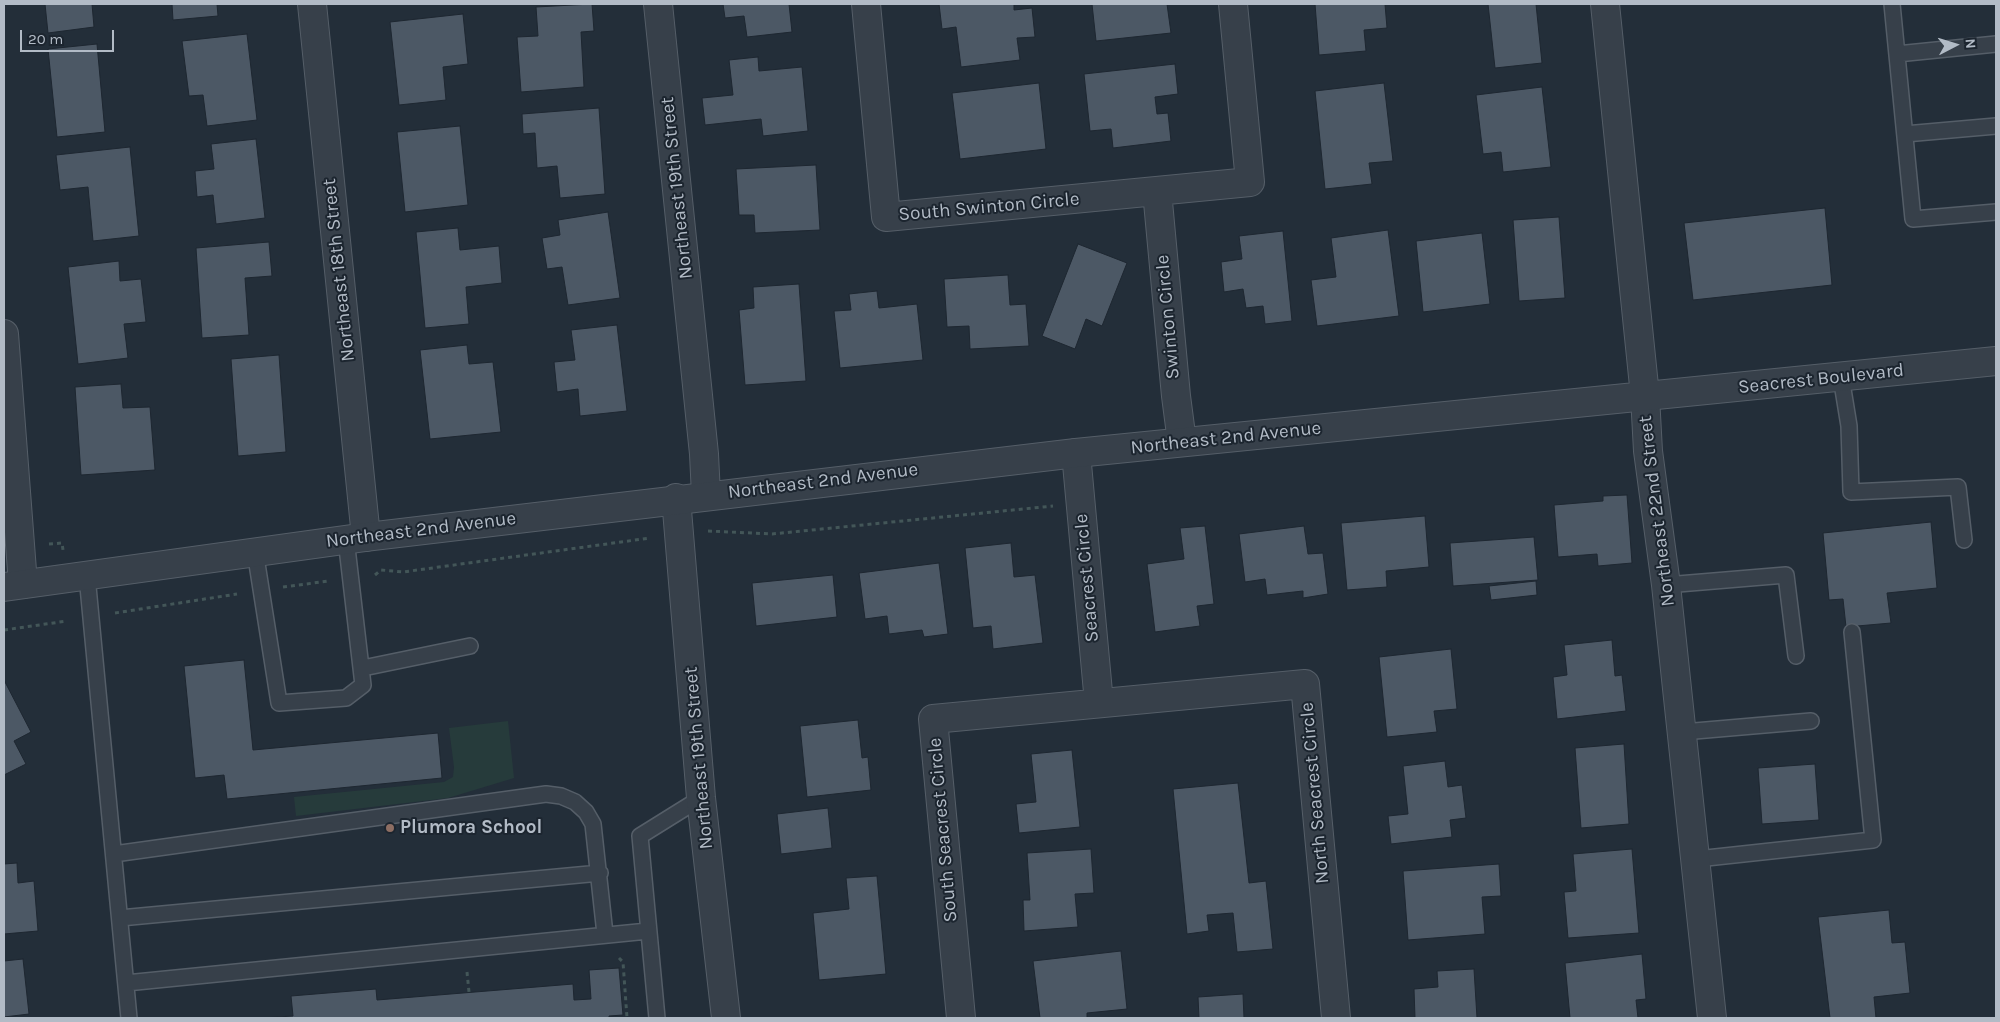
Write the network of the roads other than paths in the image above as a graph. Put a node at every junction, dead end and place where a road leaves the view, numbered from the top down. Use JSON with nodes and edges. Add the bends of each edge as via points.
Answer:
{"nodes":[{"id":1,"x":312,"y":4,"type":"edge"},
{"id":2,"x":658,"y":4,"type":"edge"},
{"id":3,"x":866,"y":4,"type":"edge"},
{"id":4,"x":1233,"y":4,"type":"edge"},
{"id":5,"x":1605,"y":4,"type":"edge"},
{"id":6,"x":1892,"y":4,"type":"edge"},
{"id":7,"x":1996,"y":44,"type":"edge"},
{"id":8,"x":1896,"y":54,"type":"junction"},
{"id":9,"x":1996,"y":126,"type":"edge"},
{"id":10,"x":1905,"y":134,"type":"junction"},
{"id":11,"x":1157,"y":191,"type":"junction"},
{"id":12,"x":1996,"y":212,"type":"edge"},
{"id":13,"x":4,"y":334,"type":"edge"},
{"id":14,"x":1996,"y":361,"type":"edge"},
{"id":15,"x":1841,"y":377,"type":"junction"},
{"id":16,"x":1645,"y":396,"type":"junction"},
{"id":17,"x":1182,"y":442,"type":"junction"},
{"id":18,"x":1076,"y":452,"type":"junction"},
{"id":19,"x":690,"y":497,"type":"junction"},
{"id":20,"x":356,"y":538,"type":"junction"},
{"id":21,"x":1964,"y":540,"type":"dead end"},
{"id":22,"x":255,"y":551,"type":"junction"},
{"id":23,"x":87,"y":576,"type":"junction"},
{"id":24,"x":1666,"y":585,"type":"junction"},
{"id":25,"x":14,"y":586,"type":"edge"},
{"id":26,"x":1852,"y":632,"type":"dead end"},
{"id":27,"x":470,"y":646,"type":"dead end"},
{"id":28,"x":1796,"y":656,"type":"dead end"},
{"id":29,"x":363,"y":668,"type":"junction"},
{"id":30,"x":1099,"y":704,"type":"junction"},
{"id":31,"x":1811,"y":721,"type":"dead end"},
{"id":32,"x":1682,"y":732,"type":"junction"},
{"id":33,"x":701,"y":798,"type":"junction"},
{"id":34,"x":114,"y":854,"type":"junction"},
{"id":35,"x":1697,"y":859,"type":"junction"},
{"id":36,"x":600,"y":873,"type":"junction"},
{"id":37,"x":120,"y":918,"type":"junction"},
{"id":38,"x":648,"y":931,"type":"junction"},
{"id":39,"x":605,"y":934,"type":"junction"},
{"id":40,"x":126,"y":982,"type":"junction"},
{"id":41,"x":130,"y":1018,"type":"edge"},
{"id":42,"x":657,"y":1018,"type":"edge"},
{"id":43,"x":726,"y":1018,"type":"edge"},
{"id":44,"x":961,"y":1018,"type":"edge"},
{"id":45,"x":1336,"y":1018,"type":"edge"},
{"id":46,"x":1712,"y":1018,"type":"edge"}],
"edges":[{"from":1,"to":20,"type":"street","name":"Northeast 18th Street"},
{"from":2,"to":19,"type":"street","name":"Northeast 19th Street","via":[[696,372],[684,409]]},
{"from":3,"to":11,"type":"street","name":"South Swinton Circle","via":[[886,217]]},
{"from":4,"to":11,"type":"street","via":[[1250,182]]},
{"from":5,"to":16,"type":"street","name":"Northeast 22nd Street"},
{"from":6,"to":8,"type":"lane"},
{"from":7,"to":8,"type":"lane"},
{"from":8,"to":10,"type":"lane"},
{"from":9,"to":10,"type":"lane"},
{"from":10,"to":12,"type":"lane","via":[[1912,219]]},
{"from":11,"to":17,"type":"street","name":"Swinton Circle"},
{"from":13,"to":25,"type":"street"},
{"from":14,"to":15,"type":"street","name":"Seacrest Boulevard"},
{"from":15,"to":16,"type":"street","name":"Seacrest Boulevard"},
{"from":15,"to":21,"type":"lane","via":[[1849,426],[1851,492],[1958,487]]},
{"from":16,"to":17,"type":"street","name":"Northeast 2nd Avenue"},
{"from":16,"to":24,"type":"street","name":"Northeast 22nd Street","via":[[1648,451]]},
{"from":17,"to":18,"type":"street","name":"Northeast 2nd Avenue"},
{"from":18,"to":19,"type":"street","name":"Northeast 2nd Avenue"},
{"from":18,"to":30,"type":"street","name":"Seacrest Circle"},
{"from":19,"to":20,"type":"street","name":"Northeast 2nd Avenue"},
{"from":19,"to":33,"type":"street","name":"Northeast 19th Street","via":[[679,534]]},
{"from":20,"to":22,"type":"street","name":"Northeast 2nd Avenue"},
{"from":20,"to":29,"type":"lane","via":[[351,578]]},
{"from":22,"to":23,"type":"street","name":"Northeast 2nd Avenue"},
{"from":22,"to":29,"type":"lane","via":[[279,703],[346,698],[363,685]]},
{"from":23,"to":25,"type":"street","name":"Northeast 2nd Avenue"},
{"from":23,"to":34,"type":"lane"},
{"from":24,"to":28,"type":"lane","via":[[1786,574]]},
{"from":24,"to":32,"type":"street","name":"Northeast 22nd Street"},
{"from":26,"to":35,"type":"lane","via":[[1873,840]]},
{"from":27,"to":29,"type":"lane"},
{"from":30,"to":44,"type":"street","name":"South Seacrest Circle","via":[[933,719]]},
{"from":30,"to":45,"type":"street","name":"North Seacrest Circle","via":[[1305,684]]},
{"from":31,"to":32,"type":"lane"},
{"from":32,"to":35,"type":"street","name":"Northeast 22nd Street"},
{"from":33,"to":38,"type":"lane","via":[[640,836]]},
{"from":33,"to":43,"type":"street","name":"Northeast 19th Street"},
{"from":34,"to":36,"type":"lane","via":[[546,794],[568,799],[586,812],[595,831]]},
{"from":34,"to":37,"type":"lane"},
{"from":35,"to":46,"type":"street","name":"Northeast 22nd Street"},
{"from":36,"to":37,"type":"lane"},
{"from":36,"to":39,"type":"lane"},
{"from":37,"to":40,"type":"lane"},
{"from":38,"to":39,"type":"lane"},
{"from":38,"to":42,"type":"lane"},
{"from":39,"to":40,"type":"lane"},
{"from":40,"to":41,"type":"lane"}]}
